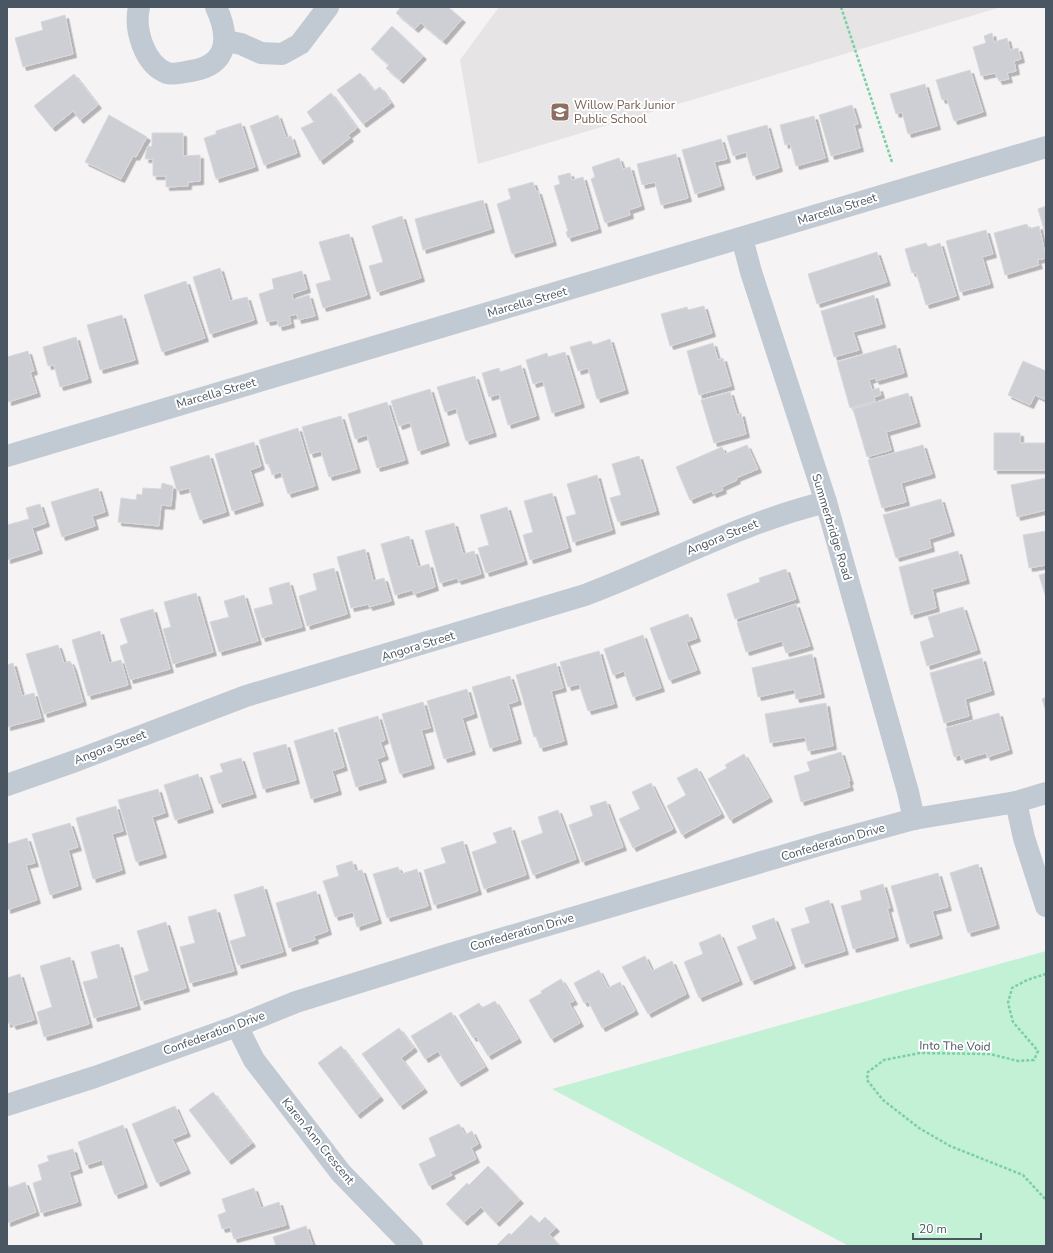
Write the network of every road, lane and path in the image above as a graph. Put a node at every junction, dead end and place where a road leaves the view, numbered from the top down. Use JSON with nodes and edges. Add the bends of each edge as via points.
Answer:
{"nodes":[{"id":1,"x":139,"y":7,"type":"edge"},
{"id":2,"x":216,"y":7,"type":"edge"},
{"id":3,"x":328,"y":7,"type":"edge"},
{"id":4,"x":841,"y":7,"type":"edge"},
{"id":5,"x":226,"y":41,"type":"junction"},
{"id":6,"x":1046,"y":147,"type":"edge"},
{"id":7,"x":892,"y":162,"type":"dead end"},
{"id":8,"x":742,"y":238,"type":"junction"},
{"id":9,"x":7,"y":456,"type":"edge"},
{"id":10,"x":826,"y":502,"type":"junction"},
{"id":11,"x":7,"y":785,"type":"edge"},
{"id":12,"x":1046,"y":793,"type":"edge"},
{"id":13,"x":1016,"y":802,"type":"junction"},
{"id":14,"x":914,"y":819,"type":"junction"},
{"id":15,"x":1046,"y":906,"type":"edge"},
{"id":16,"x":1046,"y":974,"type":"edge"},
{"id":17,"x":237,"y":1026,"type":"junction"},
{"id":18,"x":7,"y":1105,"type":"edge"},
{"id":19,"x":1046,"y":1200,"type":"edge"},
{"id":20,"x":412,"y":1246,"type":"edge"}],
"edges":[{"from":1,"to":5,"type":"street","via":[[139,32],[150,62],[167,73],[204,69],[218,59]]},
{"from":2,"to":5,"type":"street"},
{"from":3,"to":5,"type":"street","via":[[300,44],[282,54],[261,53],[241,44]]},
{"from":4,"to":7,"type":"path"},
{"from":6,"to":8,"type":"street","name":"Marcella Street"},
{"from":8,"to":9,"type":"street","name":"Marcella Street"},
{"from":8,"to":10,"type":"street","name":"Summerbridge Road"},
{"from":10,"to":11,"type":"street","name":"Angora Street","via":[[792,510],[725,534],[585,595],[246,696]]},
{"from":10,"to":14,"type":"street","name":"Summerbridge Road"},
{"from":12,"to":13,"type":"street","name":"Confederation Drive"},
{"from":13,"to":14,"type":"street","name":"Confederation Drive"},
{"from":13,"to":15,"type":"street","via":[[1024,838]]},
{"from":14,"to":17,"type":"street","name":"Confederation Drive","via":[[450,954],[296,1002]]},
{"from":16,"to":19,"type":"path","name":"Into The Void","via":[[1012,988],[1008,1003],[1013,1022],[1038,1051],[1034,1060],[1018,1061],[990,1054],[920,1053],[884,1060],[868,1072],[867,1080],[883,1100],[919,1128],[950,1146],[1023,1175]]},
{"from":17,"to":18,"type":"street","name":"Confederation Drive"},
{"from":17,"to":20,"type":"street","name":"Karen Ann Crescent","via":[[254,1060],[341,1173]]}]}
